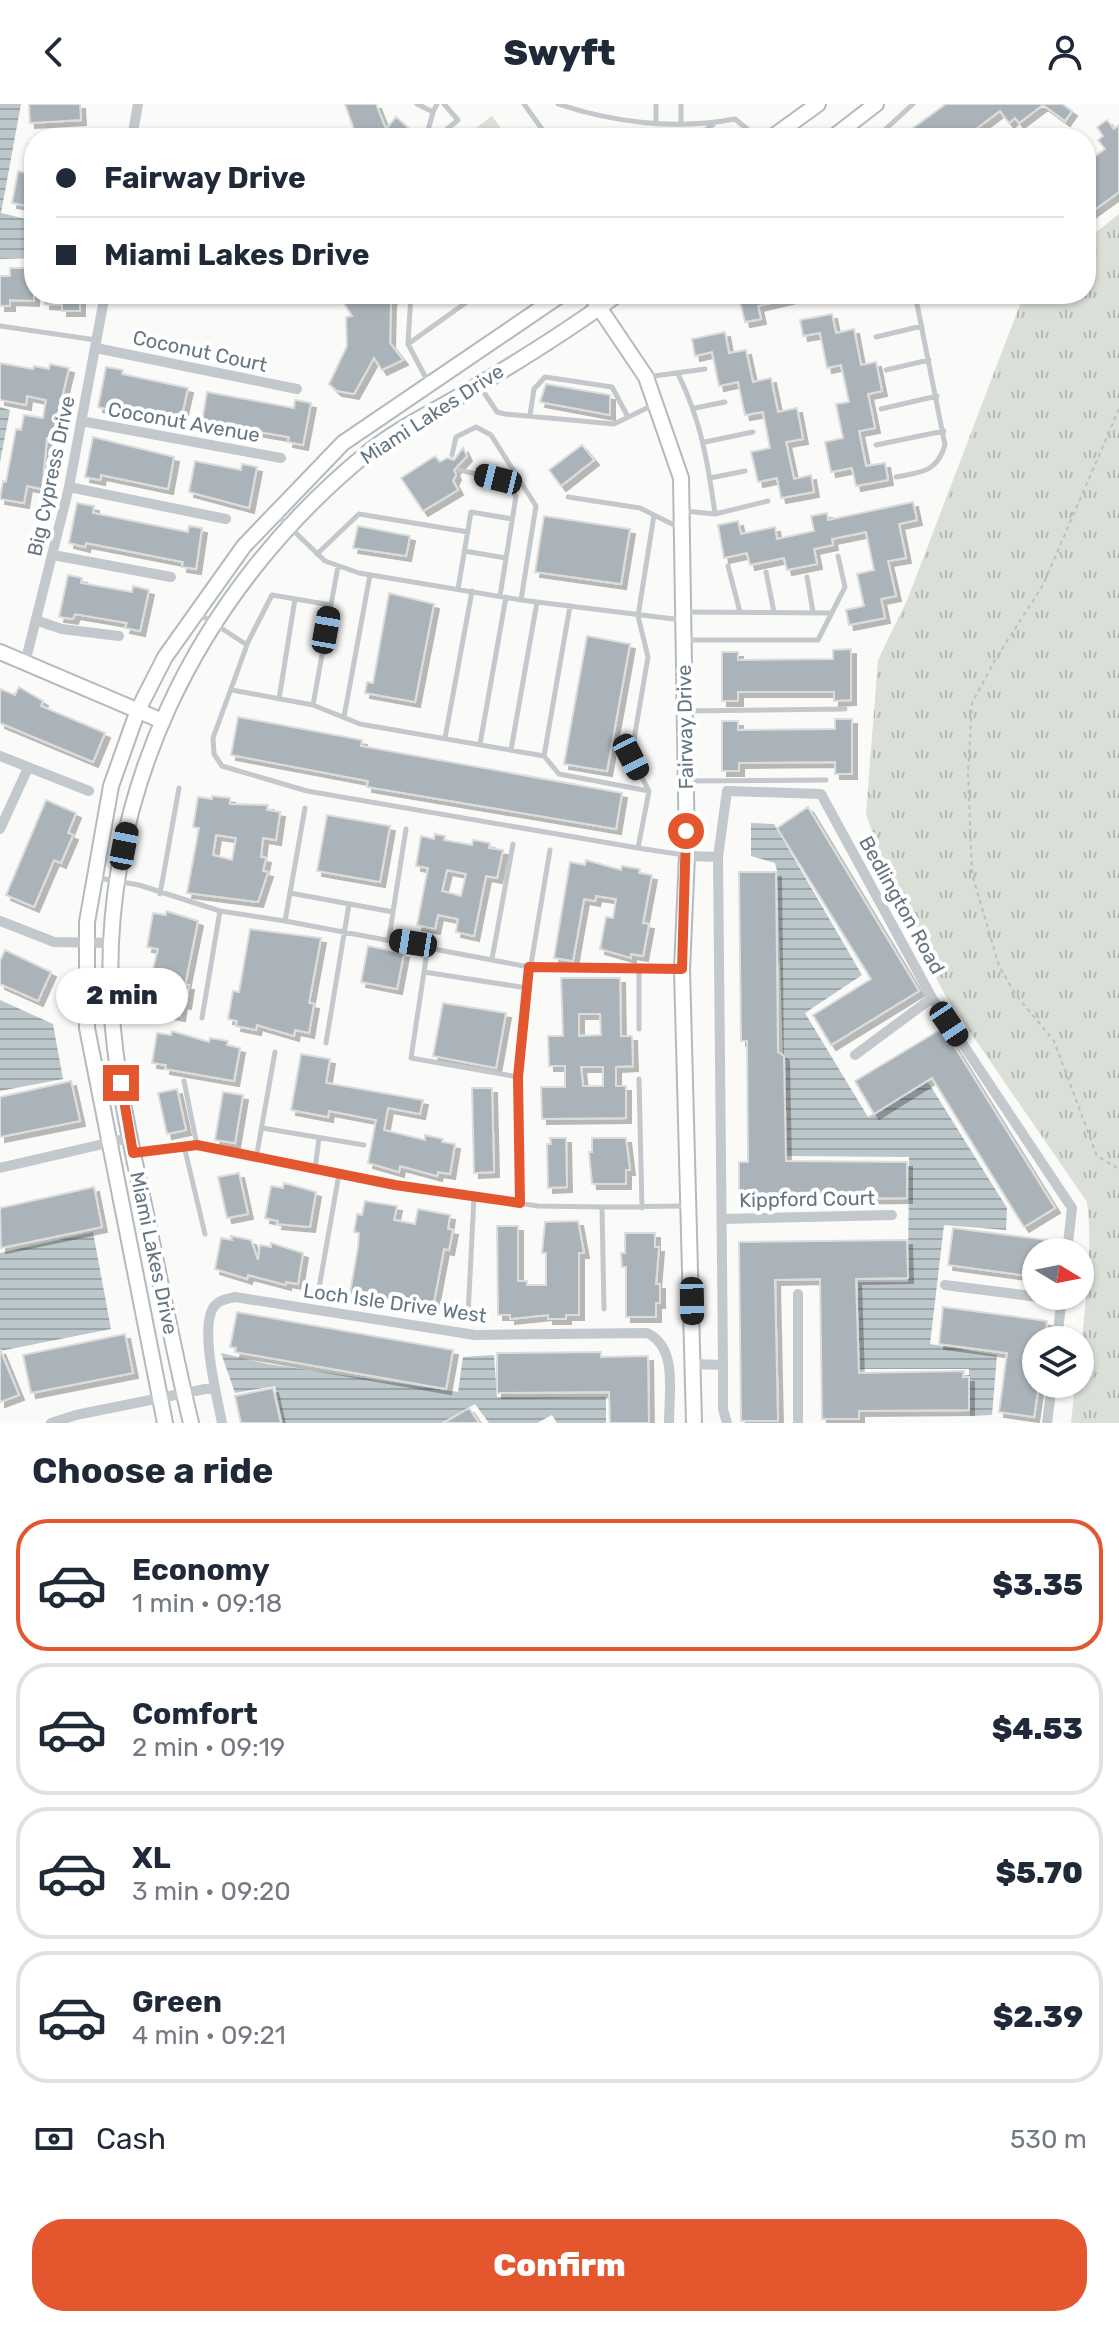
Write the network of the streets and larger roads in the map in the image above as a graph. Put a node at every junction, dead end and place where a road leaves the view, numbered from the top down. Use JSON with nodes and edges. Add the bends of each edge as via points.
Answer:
{"nodes":[{"id":1,"x":138,"y":104,"type":"edge"},
{"id":2,"x":818,"y":104,"type":"edge"},
{"id":3,"x":876,"y":104,"type":"edge"},
{"id":4,"x":134,"y":128,"type":"edge"},
{"id":5,"x":785,"y":128,"type":"edge"},
{"id":6,"x":845,"y":128,"type":"edge"},
{"id":7,"x":103,"y":304,"type":"edge"},
{"id":8,"x":547,"y":304,"type":"edge"},
{"id":9,"x":596,"y":304,"type":"edge"},
{"id":10,"x":604,"y":304,"type":"edge"},
{"id":11,"x":599,"y":308,"type":"junction"},
{"id":12,"x":96,"y":344,"type":"junction"},
{"id":13,"x":297,"y":389,"type":"dead end"},
{"id":14,"x":81,"y":421,"type":"junction"},
{"id":15,"x":281,"y":458,"type":"dead end"},
{"id":16,"x":69,"y":487,"type":"junction"},
{"id":17,"x":226,"y":519,"type":"dead end"},
{"id":18,"x":53,"y":555,"type":"junction"},
{"id":19,"x":171,"y":577,"type":"dead end"},
{"id":20,"x":38,"y":621,"type":"junction"},
{"id":21,"x":119,"y":636,"type":"dead end"},
{"id":22,"x":0,"y":652,"type":"edge"},
{"id":23,"x":25,"y":663,"type":"junction"},
{"id":24,"x":138,"y":710,"type":"junction"},
{"id":25,"x":160,"y":720,"type":"junction"},
{"id":26,"x":0,"y":756,"type":"edge"},
{"id":27,"x":28,"y":768,"type":"junction"},
{"id":28,"x":89,"y":791,"type":"dead end"},
{"id":29,"x":0,"y":829,"type":"edge"},
{"id":30,"x":687,"y":856,"type":"junction"},
{"id":31,"x":718,"y":857,"type":"junction"},
{"id":32,"x":0,"y":921,"type":"edge"},
{"id":33,"x":86,"y":941,"type":"junction"},
{"id":34,"x":111,"y":943,"type":"junction"},
{"id":35,"x":932,"y":998,"type":"junction"},
{"id":36,"x":855,"y":1055,"type":"dead end"},
{"id":37,"x":107,"y":1143,"type":"junction"},
{"id":38,"x":131,"y":1146,"type":"junction"},
{"id":39,"x":0,"y":1168,"type":"edge"},
{"id":40,"x":892,"y":1215,"type":"dead end"},
{"id":41,"x":723,"y":1219,"type":"junction"},
{"id":42,"x":1069,"y":1238,"type":"edge"},
{"id":43,"x":945,"y":1285,"type":"dead end"},
{"id":44,"x":798,"y":1294,"type":"dead end"},
{"id":45,"x":1022,"y":1294,"type":"edge"},
{"id":46,"x":693,"y":1364,"type":"junction"},
{"id":47,"x":723,"y":1365,"type":"junction"},
{"id":48,"x":215,"y":1387,"type":"junction"},
{"id":49,"x":183,"y":1393,"type":"junction"},
{"id":50,"x":159,"y":1397,"type":"junction"},
{"id":51,"x":1050,"y":1398,"type":"edge"},
{"id":52,"x":77,"y":1419,"type":"edge"},
{"id":53,"x":51,"y":1423,"type":"edge"},
{"id":54,"x":165,"y":1423,"type":"edge"},
{"id":55,"x":191,"y":1423,"type":"edge"},
{"id":56,"x":222,"y":1423,"type":"edge"},
{"id":57,"x":669,"y":1423,"type":"edge"},
{"id":58,"x":694,"y":1423,"type":"edge"},
{"id":59,"x":727,"y":1423,"type":"edge"},
{"id":60,"x":798,"y":1423,"type":"edge"},
{"id":61,"x":1047,"y":1423,"type":"edge"}],
"edges":[{"from":1,"to":4,"type":"street"},
{"from":2,"to":5,"type":"main road"},
{"from":3,"to":6,"type":"main road"},
{"from":7,"to":12,"type":"street","name":"Big Cypress Drive"},
{"from":8,"to":24,"type":"main road","name":"Miami Lakes Drive","via":[[343,443],[244,546],[165,657]]},
{"from":9,"to":11,"type":"main road","name":"Fairway Drive"},
{"from":10,"to":11,"type":"main road","name":"Miami Lakes Drive"},
{"from":11,"to":25,"type":"main road","name":"Miami Lakes Drive","via":[[374,447],[288,527],[215,624]]},
{"from":11,"to":30,"type":"main road","name":"Fairway Drive","via":[[646,377],[681,478]]},
{"from":12,"to":13,"type":"street","name":"Coconut Court"},
{"from":12,"to":14,"type":"street","name":"Big Cypress Drive"},
{"from":14,"to":15,"type":"street","name":"Coconut Avenue"},
{"from":14,"to":16,"type":"street","name":"Big Cypress Drive"},
{"from":16,"to":17,"type":"street"},
{"from":16,"to":18,"type":"street","name":"Big Cypress Drive"},
{"from":18,"to":19,"type":"street"},
{"from":18,"to":20,"type":"street","name":"Big Cypress Drive"},
{"from":20,"to":21,"type":"street"},
{"from":20,"to":23,"type":"street","name":"Big Cypress Drive"},
{"from":22,"to":23,"type":"main road"},
{"from":23,"to":24,"type":"main road"},
{"from":24,"to":25,"type":"main road"},
{"from":24,"to":33,"type":"main road","name":"Miami Lakes Drive","via":[[111,786]]},
{"from":25,"to":34,"type":"main road","name":"Miami Lakes Drive","via":[[135,789]]},
{"from":26,"to":27,"type":"street"},
{"from":27,"to":28,"type":"street"},
{"from":27,"to":29,"type":"street"},
{"from":30,"to":31,"type":"street"},
{"from":30,"to":46,"type":"main road","name":"Fairway Drive","via":[[682,969]]},
{"from":31,"to":35,"type":"street","name":"Bedlington Road","via":[[727,791],[821,794]]},
{"from":31,"to":41,"type":"street","name":"Bedlington Road"},
{"from":32,"to":33,"type":"street","via":[[54,942]]},
{"from":33,"to":34,"type":"street"},
{"from":33,"to":37,"type":"main road","name":"Miami Lakes Drive","via":[[87,1028]]},
{"from":34,"to":38,"type":"main road","name":"Miami Lakes Drive","via":[[113,1029]]},
{"from":35,"to":36,"type":"street"},
{"from":35,"to":42,"type":"street","name":"Bedlington Road","via":[[1072,1208]]},
{"from":37,"to":38,"type":"street"},
{"from":37,"to":39,"type":"street"},
{"from":37,"to":50,"type":"main road","name":"Miami Lakes Drive"},
{"from":38,"to":49,"type":"main road","name":"Miami Lakes Drive"},
{"from":40,"to":41,"type":"street","name":"Kippford Court"},
{"from":41,"to":47,"type":"street","name":"Bedlington Road"},
{"from":43,"to":45,"type":"street"},
{"from":44,"to":60,"type":"street"},
{"from":46,"to":47,"type":"street"},
{"from":46,"to":58,"type":"main road","name":"Fairway Drive"},
{"from":47,"to":59,"type":"street","name":"Bedlington Road"},
{"from":48,"to":49,"type":"street"},
{"from":48,"to":56,"type":"street"},
{"from":48,"to":57,"type":"street","name":"Loch Isle Drive West","via":[[208,1326],[220,1300],[235,1297],[475,1335],[629,1331],[660,1339],[668,1366]]},
{"from":49,"to":50,"type":"street"},
{"from":49,"to":55,"type":"main road","name":"Miami Lakes Drive"},
{"from":50,"to":52,"type":"street"},
{"from":50,"to":54,"type":"main road","name":"Miami Lakes Drive"},
{"from":51,"to":61,"type":"street"},
{"from":52,"to":53,"type":"street"}]}
